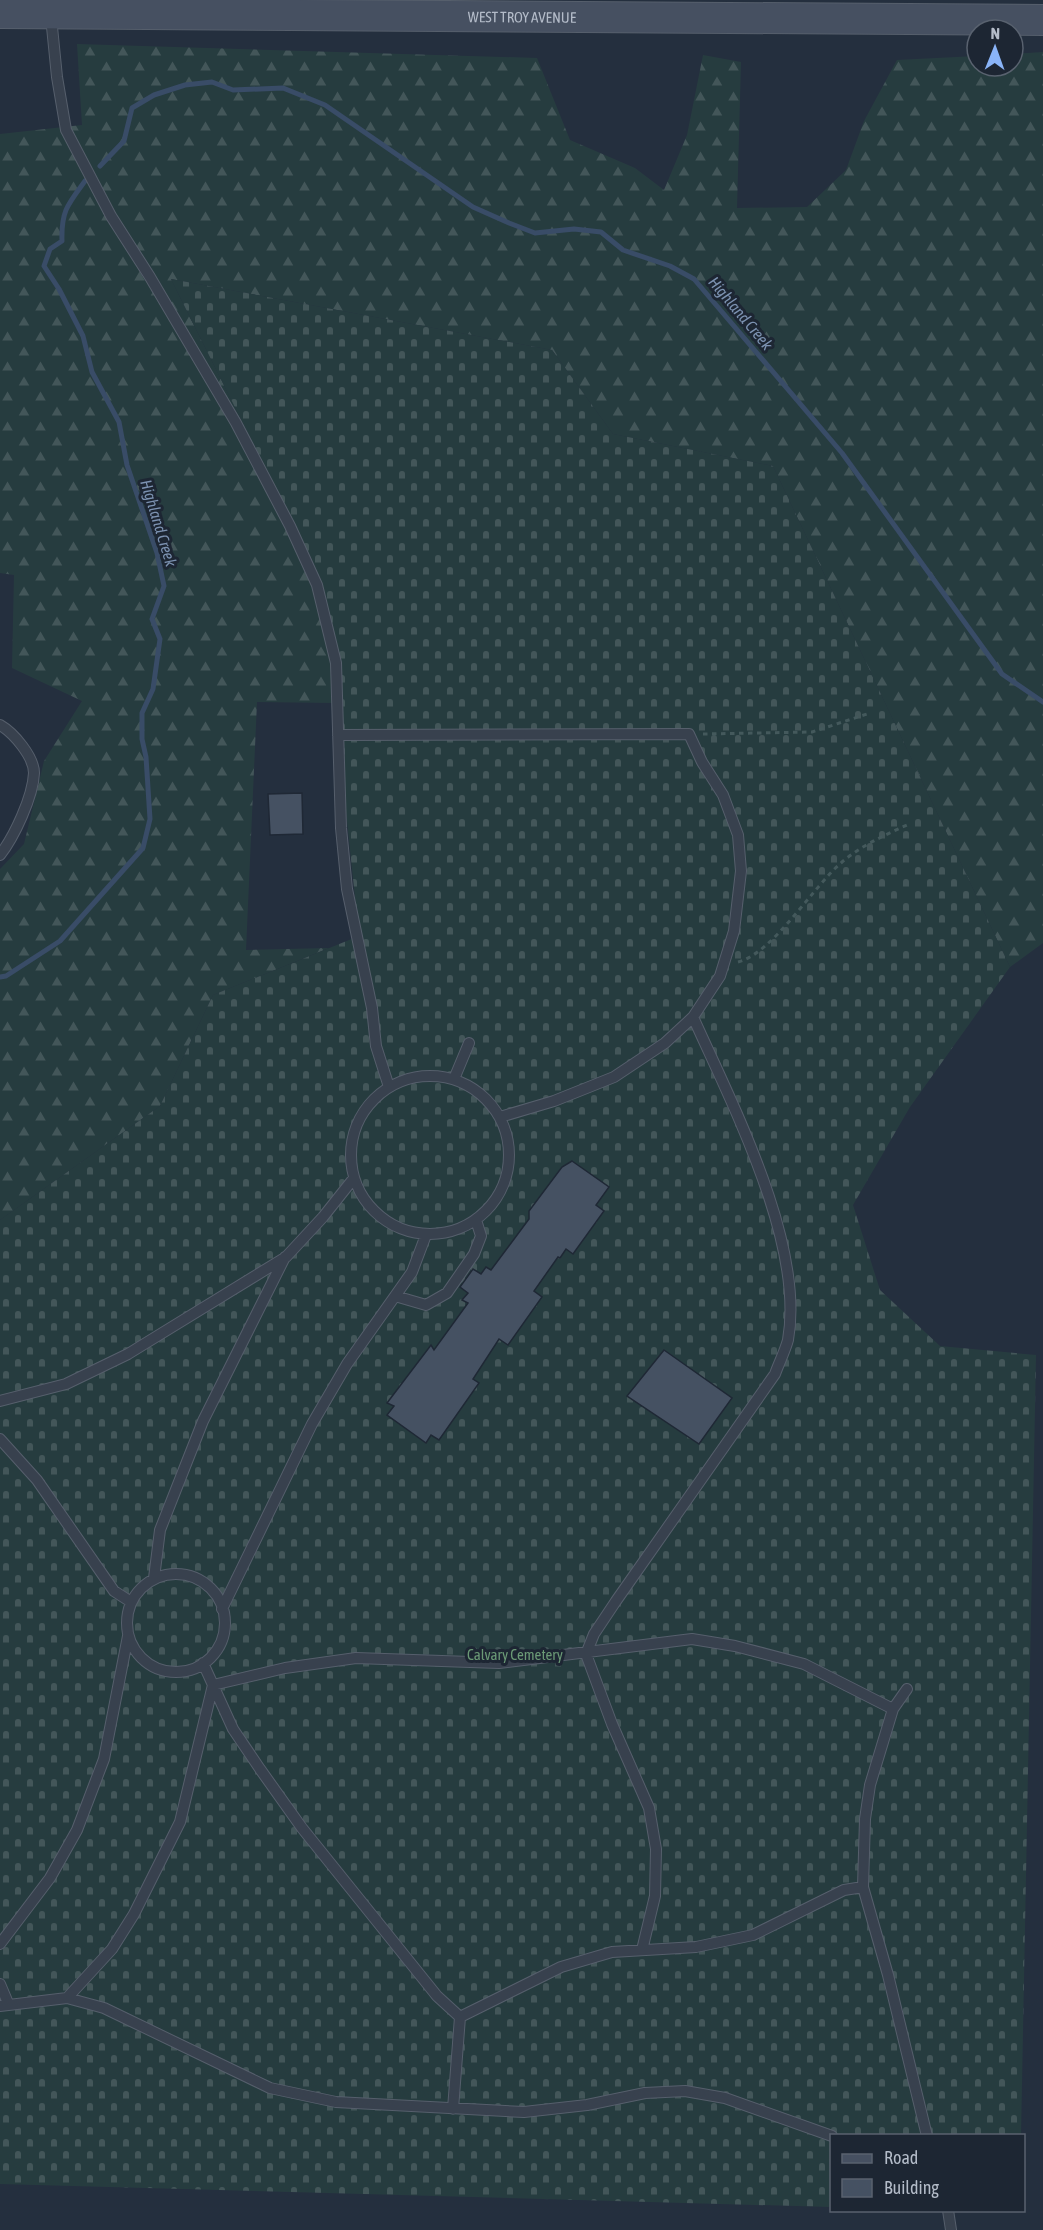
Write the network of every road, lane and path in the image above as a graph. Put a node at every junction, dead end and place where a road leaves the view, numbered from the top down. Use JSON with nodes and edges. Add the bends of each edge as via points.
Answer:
{"nodes":[{"id":1,"x":0,"y":13,"type":"edge"},
{"id":2,"x":51,"y":13,"type":"junction"},
{"id":3,"x":1043,"y":20,"type":"edge"},
{"id":4,"x":867,"y":714,"type":"dead end"},
{"id":5,"x":0,"y":725,"type":"edge"},
{"id":6,"x":689,"y":734,"type":"junction"},
{"id":7,"x":338,"y":735,"type":"junction"},
{"id":8,"x":909,"y":824,"type":"dead end"},
{"id":9,"x":0,"y":855,"type":"edge"},
{"id":10,"x":726,"y":957,"type":"junction"},
{"id":11,"x":693,"y":1017,"type":"junction"},
{"id":12,"x":469,"y":1043,"type":"dead end"},
{"id":13,"x":453,"y":1079,"type":"junction"},
{"id":14,"x":388,"y":1087,"type":"junction"},
{"id":15,"x":500,"y":1117,"type":"junction"},
{"id":16,"x":354,"y":1178,"type":"junction"},
{"id":17,"x":476,"y":1220,"type":"junction"},
{"id":18,"x":426,"y":1235,"type":"junction"},
{"id":19,"x":286,"y":1257,"type":"junction"},
{"id":20,"x":395,"y":1296,"type":"junction"},
{"id":21,"x":0,"y":1401,"type":"edge"},
{"id":22,"x":0,"y":1439,"type":"edge"},
{"id":23,"x":154,"y":1578,"type":"junction"},
{"id":24,"x":131,"y":1602,"type":"junction"},
{"id":25,"x":222,"y":1609,"type":"junction"},
{"id":26,"x":128,"y":1635,"type":"junction"},
{"id":27,"x":586,"y":1654,"type":"junction"},
{"id":28,"x":203,"y":1663,"type":"junction"},
{"id":29,"x":213,"y":1685,"type":"junction"},
{"id":30,"x":907,"y":1689,"type":"dead end"},
{"id":31,"x":893,"y":1709,"type":"junction"},
{"id":32,"x":863,"y":1887,"type":"junction"},
{"id":33,"x":0,"y":1944,"type":"edge"},
{"id":34,"x":642,"y":1950,"type":"junction"},
{"id":35,"x":0,"y":1984,"type":"edge"},
{"id":36,"x":67,"y":1998,"type":"junction"},
{"id":37,"x":4,"y":2005,"type":"edge"},
{"id":38,"x":460,"y":2017,"type":"junction"},
{"id":39,"x":453,"y":2109,"type":"junction"},
{"id":40,"x":927,"y":2134,"type":"edge"},
{"id":41,"x":830,"y":2136,"type":"edge"},
{"id":42,"x":948,"y":2212,"type":"edge"},
{"id":43,"x":951,"y":2230,"type":"edge"}],
"edges":[{"from":1,"to":2,"type":"main road","name":"WEST TROY AVENUE"},
{"from":2,"to":3,"type":"main road","name":"WEST TROY AVENUE"},
{"from":2,"to":7,"type":"lane","via":[[66,130],[111,216],[236,423],[317,585],[336,663]]},
{"from":4,"to":6,"type":"path","via":[[812,732]]},
{"from":5,"to":9,"type":"lane","via":[[23,746],[34,772],[26,806]]},
{"from":6,"to":7,"type":"lane"},
{"from":6,"to":10,"type":"lane","via":[[723,795],[738,835],[741,871],[734,931]]},
{"from":7,"to":14,"type":"lane","via":[[347,890],[372,1008],[376,1046]]},
{"from":8,"to":10,"type":"path","via":[[841,863],[750,959],[737,963]]},
{"from":10,"to":11,"type":"lane","via":[[720,976]]},
{"from":11,"to":15,"type":"lane","via":[[665,1043],[614,1077]]},
{"from":11,"to":27,"type":"lane","via":[[744,1132],[772,1211],[787,1263],[791,1295],[788,1341],[775,1374],[616,1601]]},
{"from":12,"to":13,"type":"lane"},
{"from":13,"to":14,"type":"lane","via":[[409,1078]]},
{"from":13,"to":15,"type":"lane","via":[[472,1087]]},
{"from":14,"to":16,"type":"lane","via":[[369,1104],[356,1126],[350,1152]]},
{"from":15,"to":17,"type":"lane","via":[[508,1138],[510,1162],[505,1184],[493,1204]]},
{"from":16,"to":18,"type":"lane","via":[[362,1196],[389,1223]]},
{"from":16,"to":19,"type":"lane"},
{"from":17,"to":18,"type":"lane","via":[[461,1229]]},
{"from":17,"to":20,"type":"lane","via":[[481,1236],[474,1254],[447,1293],[426,1305]]},
{"from":18,"to":20,"type":"lane","via":[[412,1272]]},
{"from":19,"to":21,"type":"lane","via":[[128,1354],[66,1384]]},
{"from":19,"to":23,"type":"lane","via":[[199,1431],[160,1530]]},
{"from":20,"to":25,"type":"lane","via":[[312,1424]]},
{"from":22,"to":24,"type":"lane","via":[[37,1480],[114,1591]]},
{"from":23,"to":24,"type":"lane"},
{"from":23,"to":25,"type":"lane","via":[[169,1574],[199,1580],[212,1589]]},
{"from":24,"to":26,"type":"lane"},
{"from":25,"to":28,"type":"lane","via":[[224,1632],[219,1646]]},
{"from":26,"to":28,"type":"lane","via":[[135,1651],[163,1670],[180,1671]]},
{"from":26,"to":33,"type":"lane","via":[[104,1760],[77,1830],[50,1878]]},
{"from":27,"to":29,"type":"lane","via":[[499,1663],[356,1658],[285,1668]]},
{"from":27,"to":31,"type":"lane","via":[[693,1639],[724,1644],[804,1665]]},
{"from":27,"to":34,"type":"lane","via":[[649,1808],[656,1849],[655,1896]]},
{"from":28,"to":29,"type":"lane"},
{"from":29,"to":36,"type":"lane","via":[[180,1822],[112,1949]]},
{"from":29,"to":38,"type":"lane","via":[[233,1729],[302,1828],[437,1996]]},
{"from":30,"to":31,"type":"lane"},
{"from":31,"to":32,"type":"lane","via":[[870,1785]]},
{"from":32,"to":34,"type":"lane","via":[[844,1890],[753,1935],[696,1947]]},
{"from":32,"to":40,"type":"lane"},
{"from":34,"to":38,"type":"lane","via":[[612,1952],[561,1967]]},
{"from":35,"to":37,"type":"lane"},
{"from":36,"to":37,"type":"lane"},
{"from":36,"to":39,"type":"lane","via":[[104,2008],[270,2088],[336,2102]]},
{"from":38,"to":39,"type":"lane"},
{"from":39,"to":41,"type":"lane","via":[[524,2112],[645,2093],[685,2091],[725,2098]]},
{"from":42,"to":43,"type":"lane"}]}
